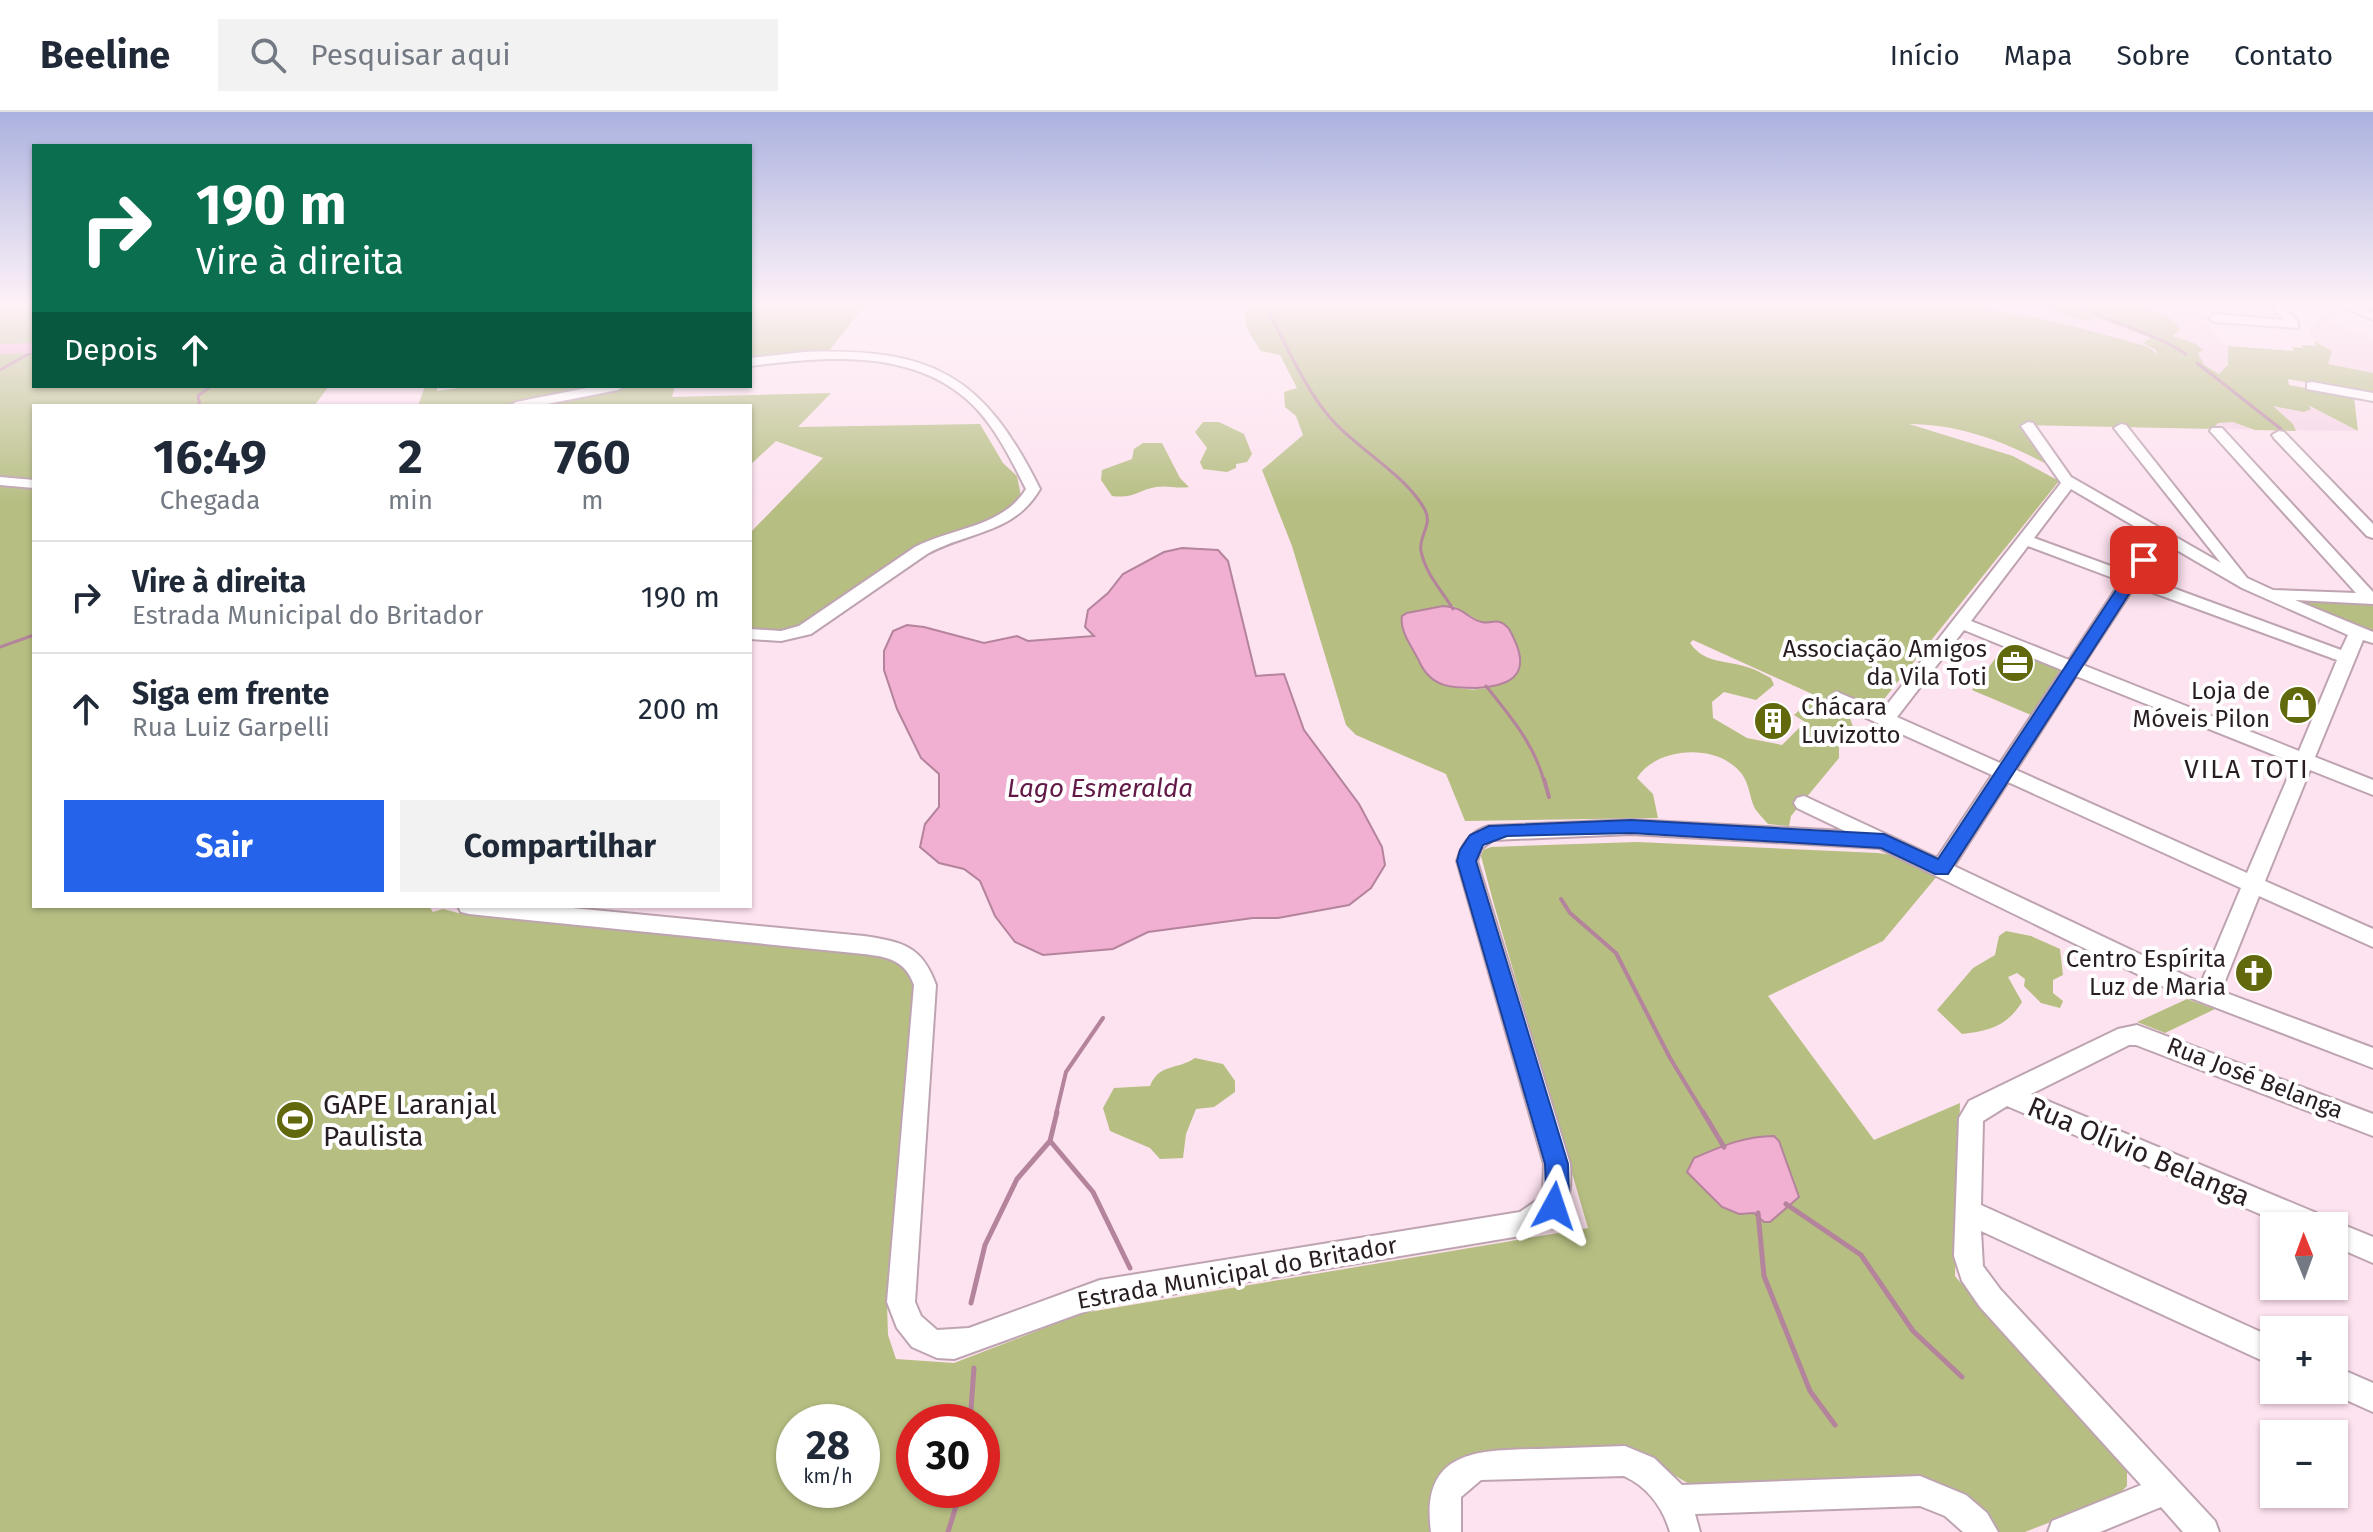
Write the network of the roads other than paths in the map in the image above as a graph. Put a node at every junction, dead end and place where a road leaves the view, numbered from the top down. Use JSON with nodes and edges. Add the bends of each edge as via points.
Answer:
{"nodes":[{"id":1,"x":925,"y":371,"type":"edge"},
{"id":2,"x":2312,"y":386,"type":"dead end"},
{"id":3,"x":608,"y":388,"type":"edge"},
{"id":4,"x":2373,"y":397,"type":"edge"},
{"id":5,"x":526,"y":404,"type":"edge"},
{"id":6,"x":2028,"y":426,"type":"dead end"},
{"id":7,"x":2121,"y":428,"type":"dead end"},
{"id":8,"x":2217,"y":431,"type":"dead end"},
{"id":9,"x":0,"y":481,"type":"edge"},
{"id":10,"x":2068,"y":481,"type":"junction"},
{"id":11,"x":32,"y":484,"type":"edge"},
{"id":12,"x":2373,"y":514,"type":"edge"},
{"id":13,"x":2373,"y":533,"type":"edge"},
{"id":14,"x":2160,"y":534,"type":"junction"},
{"id":15,"x":2023,"y":539,"type":"junction"},
{"id":16,"x":2131,"y":579,"type":"junction"},
{"id":17,"x":2248,"y":585,"type":"junction"},
{"id":18,"x":2264,"y":593,"type":"junction"},
{"id":19,"x":2372,"y":599,"type":"edge"},
{"id":20,"x":1961,"y":623,"type":"junction"},
{"id":21,"x":752,"y":634,"type":"edge"},
{"id":22,"x":2365,"y":635,"type":"edge"},
{"id":23,"x":2347,"y":658,"type":"junction"},
{"id":24,"x":2073,"y":668,"type":"junction"},
{"id":25,"x":1837,"y":698,"type":"dead end"},
{"id":26,"x":1885,"y":720,"type":"junction"},
{"id":27,"x":2305,"y":761,"type":"junction"},
{"id":28,"x":2004,"y":774,"type":"junction"},
{"id":29,"x":2373,"y":788,"type":"edge"},
{"id":30,"x":1804,"y":803,"type":"dead end"},
{"id":31,"x":1884,"y":841,"type":"junction"},
{"id":32,"x":1941,"y":869,"type":"junction"},
{"id":33,"x":2253,"y":885,"type":"junction"},
{"id":34,"x":489,"y":908,"type":"edge"},
{"id":35,"x":2373,"y":938,"type":"edge"},
{"id":36,"x":2207,"y":996,"type":"junction"},
{"id":37,"x":2373,"y":1058,"type":"edge"},
{"id":38,"x":2006,"y":1095,"type":"junction"},
{"id":39,"x":2373,"y":1125,"type":"edge"},
{"id":40,"x":1968,"y":1212,"type":"junction"},
{"id":41,"x":2284,"y":1212,"type":"edge"},
{"id":42,"x":2348,"y":1239,"type":"edge"},
{"id":43,"x":2373,"y":1250,"type":"edge"},
{"id":44,"x":2260,"y":1346,"type":"edge"},
{"id":45,"x":2348,"y":1386,"type":"edge"},
{"id":46,"x":2373,"y":1398,"type":"edge"},
{"id":47,"x":2165,"y":1490,"type":"junction"},
{"id":48,"x":1676,"y":1500,"type":"junction"},
{"id":49,"x":1446,"y":1532,"type":"edge"},
{"id":50,"x":1685,"y":1532,"type":"edge"},
{"id":51,"x":1983,"y":1532,"type":"edge"},
{"id":52,"x":2063,"y":1532,"type":"edge"},
{"id":53,"x":2204,"y":1532,"type":"edge"}],
"edges":[{"from":1,"to":21,"type":"street","via":[[967,392],[985,410],[1033,489],[1024,504],[1010,516],[928,548],[805,630],[781,636]]},
{"from":2,"to":4,"type":"street"},
{"from":3,"to":5,"type":"street"},
{"from":6,"to":10,"type":"street"},
{"from":7,"to":17,"type":"street"},
{"from":8,"to":19,"type":"street"},
{"from":9,"to":11,"type":"street"},
{"from":10,"to":14,"type":"street"},
{"from":10,"to":15,"type":"street"},
{"from":12,"to":13,"type":"street","via":[[2297,436],[2279,435]]},
{"from":14,"to":16,"type":"street"},
{"from":14,"to":17,"type":"street"},
{"from":15,"to":16,"type":"street"},
{"from":15,"to":20,"type":"street"},
{"from":16,"to":23,"type":"street"},
{"from":16,"to":24,"type":"street"},
{"from":17,"to":18,"type":"street"},
{"from":18,"to":19,"type":"street"},
{"from":18,"to":22,"type":"street"},
{"from":20,"to":24,"type":"street"},
{"from":20,"to":26,"type":"street"},
{"from":22,"to":23,"type":"street"},
{"from":23,"to":27,"type":"street"},
{"from":24,"to":27,"type":"street"},
{"from":24,"to":28,"type":"street"},
{"from":25,"to":26,"type":"street"},
{"from":26,"to":28,"type":"street"},
{"from":27,"to":29,"type":"street"},
{"from":27,"to":33,"type":"street"},
{"from":28,"to":32,"type":"street"},
{"from":28,"to":33,"type":"street"},
{"from":30,"to":31,"type":"street"},
{"from":31,"to":32,"type":"street"},
{"from":31,"to":34,"type":"street","name":"Estrada Municipal do Britador","via":[[1631,827],[1489,833],[1469,850],[1467,861],[1557,1164],[1554,1206],[1520,1224],[1100,1293],[948,1345],[918,1336],[905,1319],[901,1302],[925,985],[915,960],[864,945]]},
{"from":32,"to":36,"type":"street"},
{"from":33,"to":35,"type":"street"},
{"from":33,"to":36,"type":"street"},
{"from":36,"to":37,"type":"street"},
{"from":38,"to":39,"type":"street","name":"Rua José Belanga","via":[[2137,1035]]},
{"from":38,"to":40,"type":"street","via":[[1971,1118]]},
{"from":38,"to":41,"type":"street","name":"Rua Olívio Belanga"},
{"from":40,"to":44,"type":"street"},
{"from":40,"to":47,"type":"street","via":[[1967,1256],[1981,1287]]},
{"from":42,"to":43,"type":"street"},
{"from":45,"to":46,"type":"street"},
{"from":47,"to":52,"type":"street"},
{"from":47,"to":53,"type":"street"},
{"from":48,"to":49,"type":"street","via":[[1643,1469],[1625,1461],[1481,1465],[1462,1471],[1451,1482],[1445,1495]]},
{"from":48,"to":50,"type":"street"},
{"from":48,"to":51,"type":"street","via":[[1920,1491],[1954,1504]]}]}
